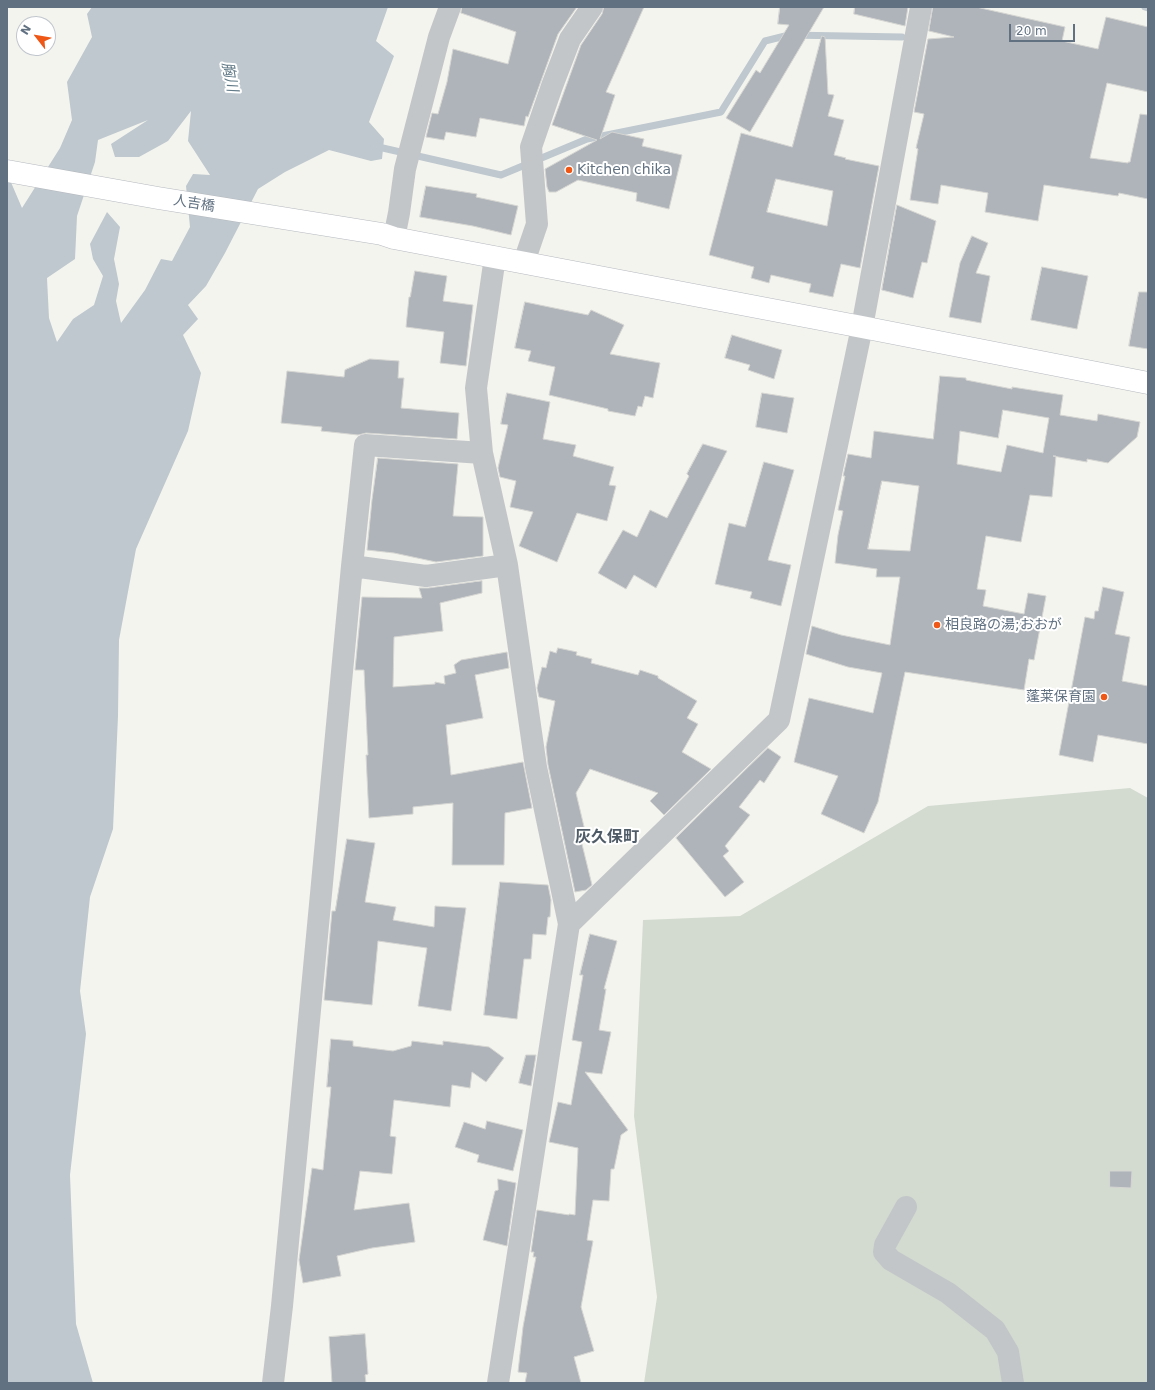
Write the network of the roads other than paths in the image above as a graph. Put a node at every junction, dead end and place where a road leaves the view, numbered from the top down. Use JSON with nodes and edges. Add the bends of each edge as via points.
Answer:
{"nodes":[{"id":1,"x":450,"y":7,"type":"edge"},
{"id":2,"x":592,"y":7,"type":"edge"},
{"id":3,"x":921,"y":7,"type":"edge"},
{"id":4,"x":7,"y":171,"type":"edge"},
{"id":5,"x":388,"y":236,"type":"junction"},
{"id":6,"x":495,"y":257,"type":"junction"},
{"id":7,"x":524,"y":262,"type":"junction"},
{"id":8,"x":862,"y":326,"type":"junction"},
{"id":9,"x":1148,"y":383,"type":"edge"},
{"id":10,"x":482,"y":454,"type":"junction"},
{"id":11,"x":507,"y":565,"type":"junction"},
{"id":12,"x":352,"y":566,"type":"junction"},
{"id":13,"x":568,"y":924,"type":"junction"},
{"id":14,"x":906,"y":1207,"type":"dead end"},
{"id":15,"x":273,"y":1383,"type":"edge"},
{"id":16,"x":498,"y":1383,"type":"edge"},
{"id":17,"x":1013,"y":1383,"type":"edge"}],
"edges":[{"from":1,"to":5,"type":"street","via":[[439,38],[405,169],[399,213]]},
{"from":2,"to":7,"type":"street","via":[[570,39],[531,146],[537,224]]},
{"from":3,"to":8,"type":"street"},
{"from":4,"to":5,"type":"street","name":"人吉橋"},
{"from":5,"to":6,"type":"street","name":"人吉橋"},
{"from":6,"to":7,"type":"street","name":"人吉橋"},
{"from":6,"to":10,"type":"street","via":[[476,388]]},
{"from":7,"to":8,"type":"street","name":"人吉橋"},
{"from":8,"to":9,"type":"street","name":"人吉橋"},
{"from":8,"to":13,"type":"street","via":[[779,720]]},
{"from":10,"to":11,"type":"street"},
{"from":10,"to":12,"type":"street","via":[[365,445]]},
{"from":11,"to":12,"type":"street","via":[[426,576]]},
{"from":11,"to":13,"type":"street","via":[[536,767]]},
{"from":12,"to":15,"type":"street"},
{"from":13,"to":16,"type":"street"},
{"from":14,"to":17,"type":"street","via":[[885,1245],[884,1252],[891,1260],[948,1293],[994,1330],[1008,1352]]}]}
